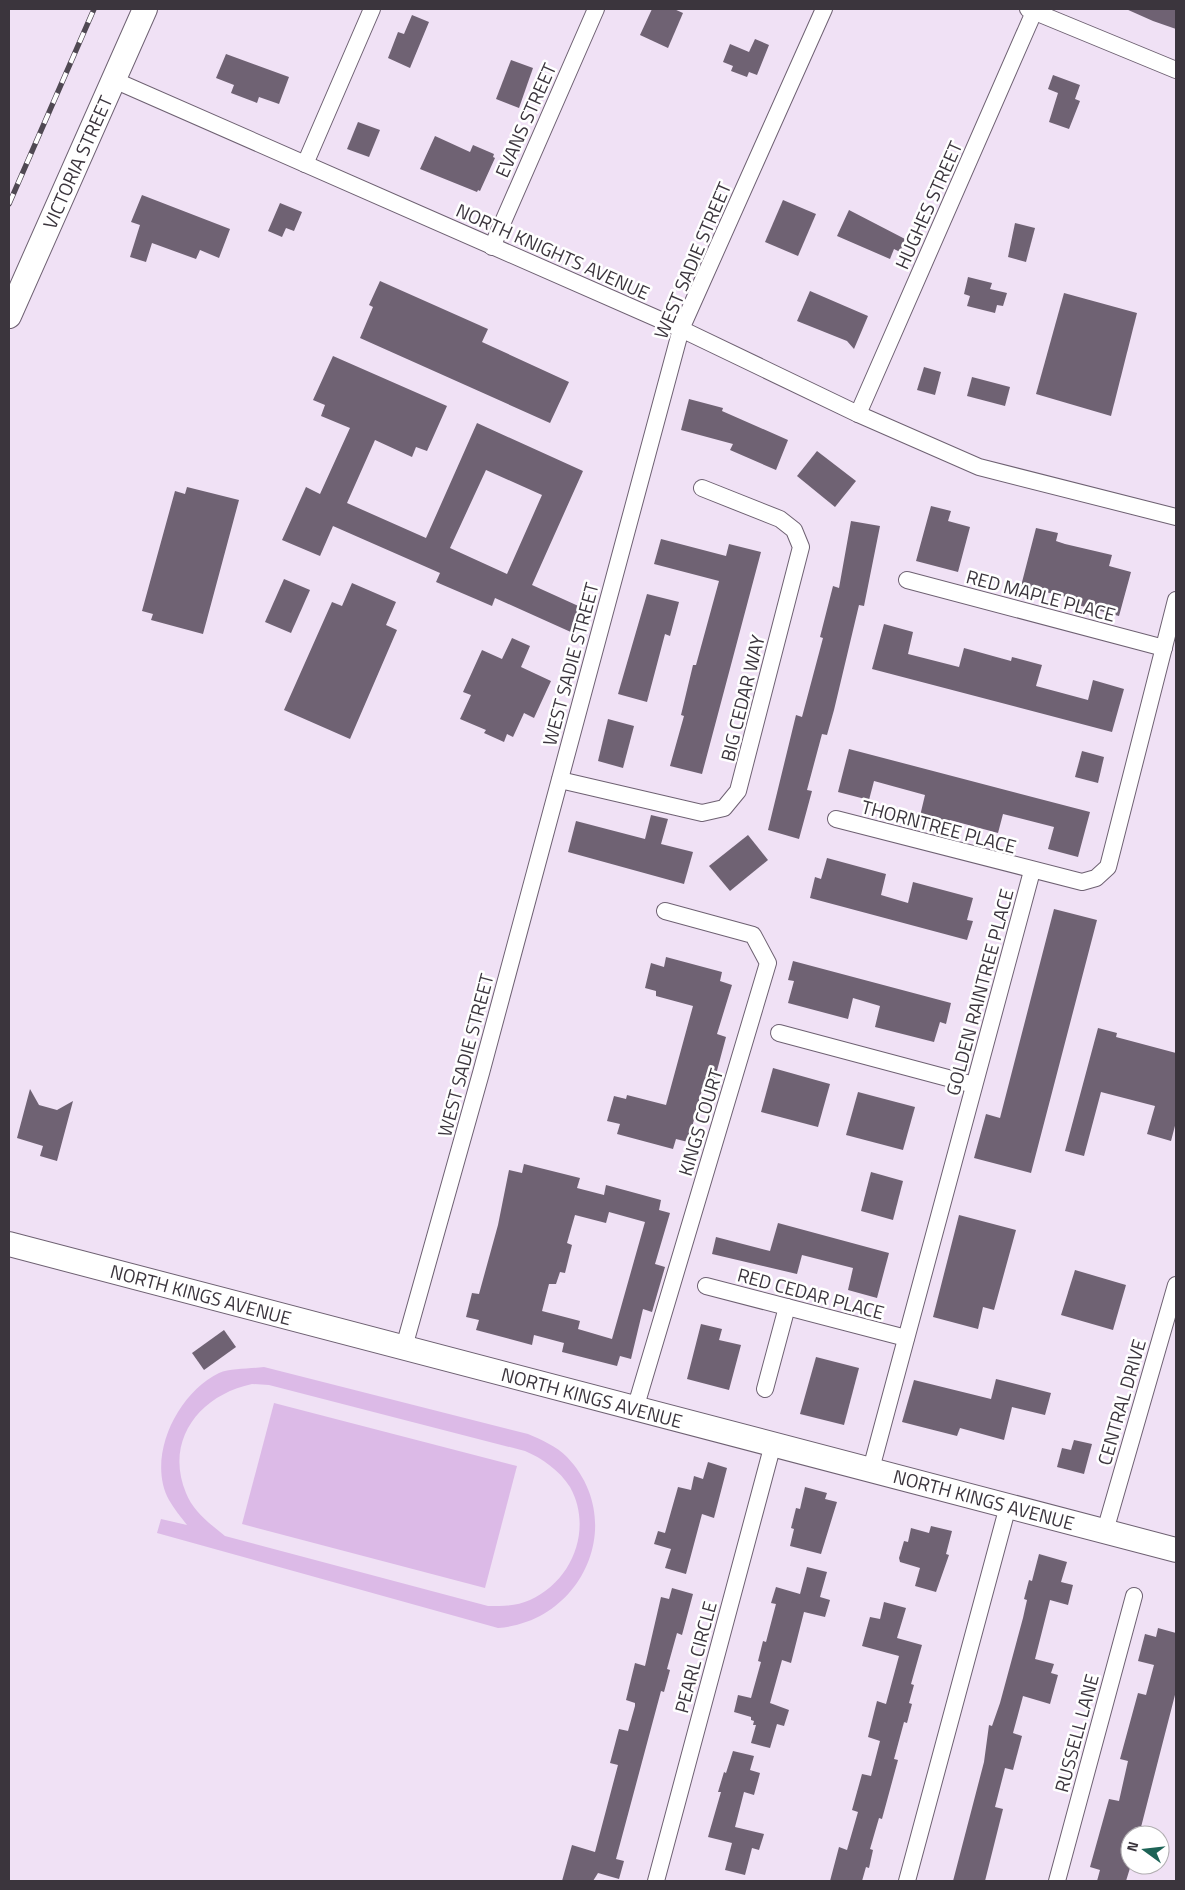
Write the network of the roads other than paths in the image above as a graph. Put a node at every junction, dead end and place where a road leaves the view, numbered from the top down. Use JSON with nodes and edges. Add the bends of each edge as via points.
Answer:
{"nodes":[{"id":1,"x":146,"y":9,"type":"edge"},
{"id":2,"x":372,"y":9,"type":"edge"},
{"id":3,"x":596,"y":9,"type":"edge"},
{"id":4,"x":824,"y":9,"type":"edge"},
{"id":5,"x":1031,"y":10,"type":"edge"},
{"id":6,"x":1176,"y":70,"type":"edge"},
{"id":7,"x":114,"y":80,"type":"junction"},
{"id":8,"x":305,"y":164,"type":"junction"},
{"id":9,"x":492,"y":247,"type":"junction"},
{"id":10,"x":9,"y":316,"type":"edge"},
{"id":11,"x":681,"y":329,"type":"junction"},
{"id":12,"x":858,"y":414,"type":"junction"},
{"id":13,"x":702,"y":488,"type":"dead end"},
{"id":14,"x":1176,"y":517,"type":"edge"},
{"id":15,"x":907,"y":580,"type":"dead end"},
{"id":16,"x":1176,"y":600,"type":"edge"},
{"id":17,"x":1164,"y":648,"type":"junction"},
{"id":18,"x":560,"y":780,"type":"junction"},
{"id":19,"x":836,"y":820,"type":"dead end"},
{"id":20,"x":1032,"y":871,"type":"junction"},
{"id":21,"x":665,"y":911,"type":"dead end"},
{"id":22,"x":780,"y":1033,"type":"dead end"},
{"id":23,"x":974,"y":1085,"type":"junction"},
{"id":24,"x":9,"y":1244,"type":"edge"},
{"id":25,"x":1176,"y":1285,"type":"edge"},
{"id":26,"x":706,"y":1286,"type":"dead end"},
{"id":27,"x":787,"y":1307,"type":"junction"},
{"id":28,"x":906,"y":1338,"type":"junction"},
{"id":29,"x":404,"y":1347,"type":"junction"},
{"id":30,"x":765,"y":1389,"type":"dead end"},
{"id":31,"x":635,"y":1409,"type":"junction"},
{"id":32,"x":773,"y":1444,"type":"junction"},
{"id":33,"x":871,"y":1469,"type":"junction"},
{"id":34,"x":1008,"y":1506,"type":"junction"},
{"id":35,"x":1105,"y":1531,"type":"junction"},
{"id":36,"x":1176,"y":1550,"type":"edge"},
{"id":37,"x":1134,"y":1596,"type":"dead end"},
{"id":38,"x":656,"y":1881,"type":"edge"},
{"id":39,"x":907,"y":1881,"type":"edge"},
{"id":40,"x":1057,"y":1881,"type":"edge"}],
"edges":[{"from":1,"to":7,"type":"street","name":"VICTORIA STREET"},
{"from":2,"to":8,"type":"street"},
{"from":3,"to":9,"type":"street","name":"EVANS STREET"},
{"from":4,"to":11,"type":"street","name":"WEST SADIE STREET"},
{"from":5,"to":6,"type":"street"},
{"from":5,"to":12,"type":"street","name":"HUGHES STREET"},
{"from":7,"to":8,"type":"street","name":"NORTH KNIGHTS AVENUE"},
{"from":7,"to":10,"type":"street","name":"VICTORIA STREET"},
{"from":8,"to":9,"type":"street","name":"NORTH KNIGHTS AVENUE"},
{"from":9,"to":11,"type":"street","name":"NORTH KNIGHTS AVENUE"},
{"from":11,"to":12,"type":"street","name":"NORTH KNIGHTS AVENUE"},
{"from":11,"to":18,"type":"street","name":"WEST SADIE STREET"},
{"from":12,"to":14,"type":"street","name":"NORTH KNIGHTS AVENUE","via":[[979,467]]},
{"from":13,"to":18,"type":"street","name":"BIG CEDAR WAY","via":[[780,519],[794,530],[801,547],[738,791],[724,808],[702,813]]},
{"from":15,"to":17,"type":"street","name":"RED MAPLE PLACE"},
{"from":16,"to":17,"type":"street","name":"GOLDEN RAINTREE PLACE"},
{"from":17,"to":20,"type":"street","name":"GOLDEN RAINTREE PLACE","via":[[1108,867],[1096,878],[1082,882]]},
{"from":18,"to":29,"type":"street","name":"WEST SADIE STREET"},
{"from":19,"to":20,"type":"street","name":"THORNTREE PLACE"},
{"from":20,"to":23,"type":"street","name":"GOLDEN RAINTREE PLACE"},
{"from":21,"to":31,"type":"street","name":"KINGS COURT","via":[[753,935],[768,963]]},
{"from":22,"to":23,"type":"street"},
{"from":23,"to":28,"type":"street","name":"GOLDEN RAINTREE PLACE"},
{"from":24,"to":29,"type":"street","name":"NORTH KINGS AVENUE"},
{"from":25,"to":35,"type":"street","name":"CENTRAL DRIVE"},
{"from":26,"to":27,"type":"street","name":"RED CEDAR PLACE"},
{"from":27,"to":28,"type":"street","name":"RED CEDAR PLACE"},
{"from":27,"to":30,"type":"street"},
{"from":28,"to":33,"type":"street","name":"GOLDEN RAINTREE PLACE"},
{"from":29,"to":31,"type":"street","name":"NORTH KINGS AVENUE"},
{"from":31,"to":32,"type":"street","name":"NORTH KINGS AVENUE"},
{"from":32,"to":33,"type":"street","name":"NORTH KINGS AVENUE"},
{"from":32,"to":38,"type":"street","name":"PEARL CIRCLE"},
{"from":33,"to":34,"type":"street","name":"NORTH KINGS AVENUE"},
{"from":34,"to":35,"type":"street","name":"NORTH KINGS AVENUE"},
{"from":34,"to":39,"type":"street"},
{"from":35,"to":36,"type":"street","name":"NORTH KINGS AVENUE"},
{"from":37,"to":40,"type":"street","name":"RUSSELL LANE"}]}
